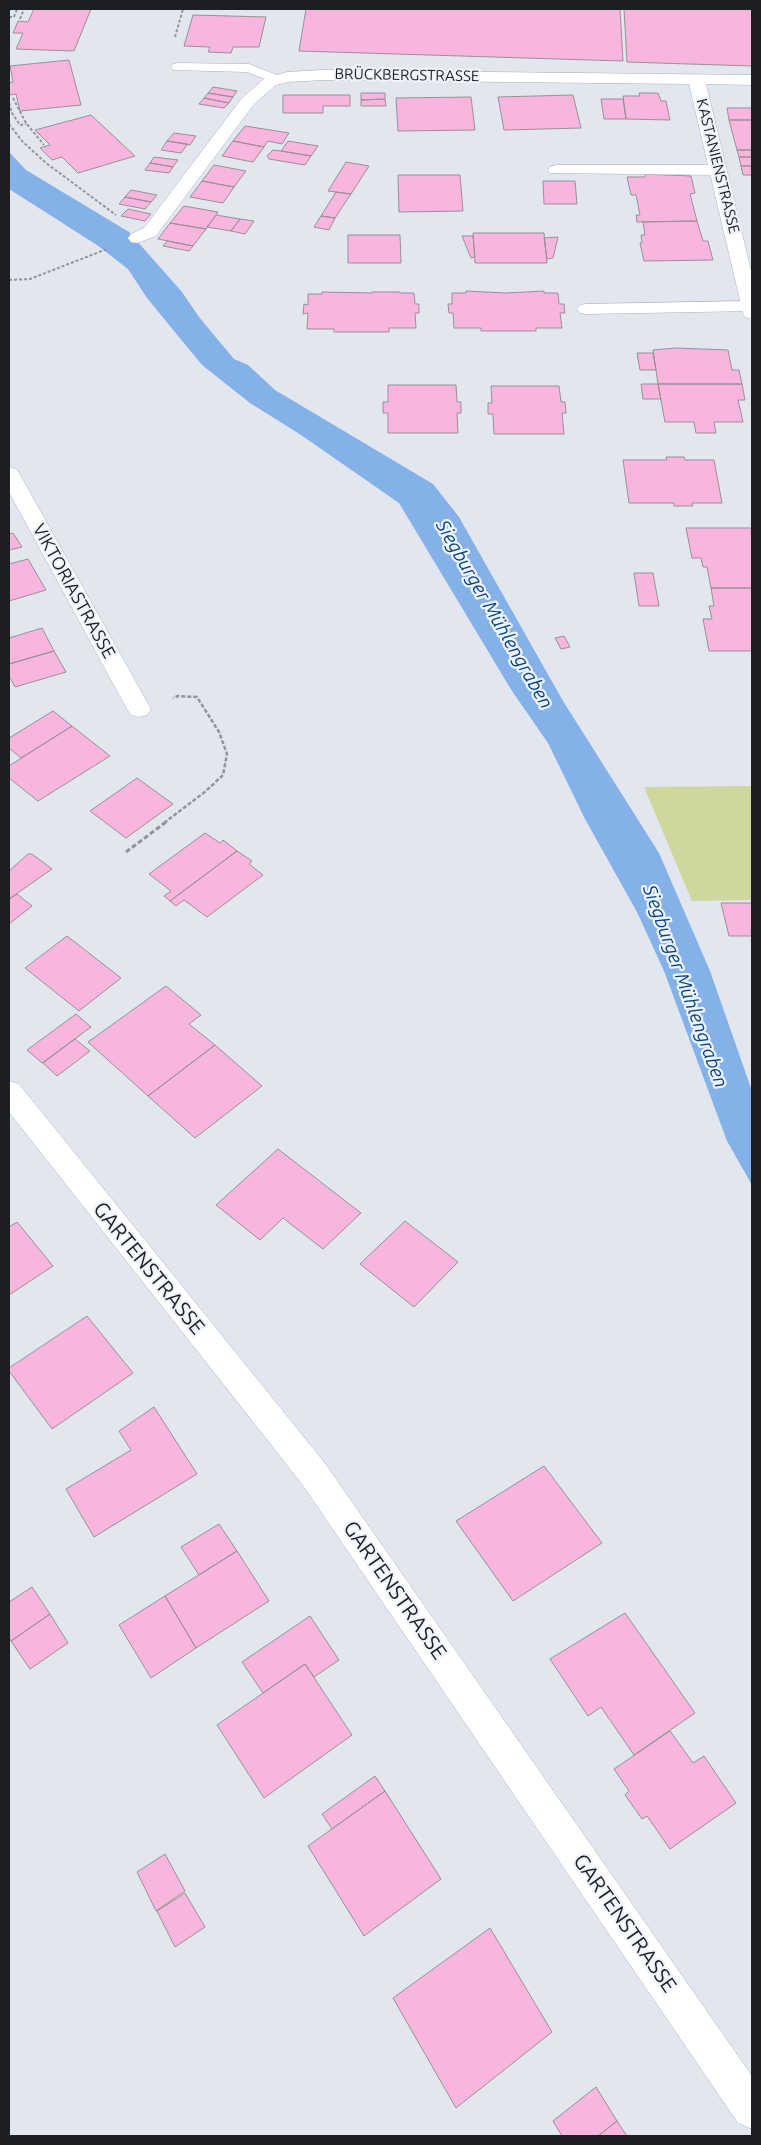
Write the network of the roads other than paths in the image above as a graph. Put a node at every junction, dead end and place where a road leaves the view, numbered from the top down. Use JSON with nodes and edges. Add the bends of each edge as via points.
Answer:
{"nodes":[{"id":1,"x":178,"y":67,"type":"dead end"},
{"id":2,"x":696,"y":78,"type":"junction"},
{"id":3,"x":277,"y":80,"type":"junction"},
{"id":4,"x":752,"y":80,"type":"edge"},
{"id":5,"x":556,"y":170,"type":"dead end"},
{"id":6,"x":718,"y":170,"type":"junction"},
{"id":7,"x":136,"y":238,"type":"dead end"},
{"id":8,"x":586,"y":308,"type":"dead end"},
{"id":9,"x":751,"y":309,"type":"edge"},
{"id":10,"x":9,"y":473,"type":"edge"},
{"id":11,"x":139,"y":709,"type":"road end"},
{"id":12,"x":9,"y":1092,"type":"edge"},
{"id":13,"x":752,"y":2109,"type":"edge"}],
"edges":[{"from":1,"to":3,"type":"lane","via":[[249,68]]},
{"from":2,"to":3,"type":"street","name":"BRÜCKBERGSTRASSE","via":[[323,75],[287,76]]},
{"from":2,"to":4,"type":"street","name":"BRÜCKBERGSTRASSE"},
{"from":2,"to":6,"type":"street","name":"KASTANIENSTRASSE"},
{"from":3,"to":7,"type":"street","name":"BRÜCKBERGSTRASSE","via":[[248,101],[150,232]]},
{"from":5,"to":6,"type":"lane"},
{"from":6,"to":9,"type":"street","name":"KASTANIENSTRASSE"},
{"from":8,"to":9,"type":"lane"},
{"from":10,"to":11,"type":"street","name":"VIKTORIASTRASSE"},
{"from":12,"to":13,"type":"street","name":"GARTENSTRASSE","via":[[313,1472]]}]}
